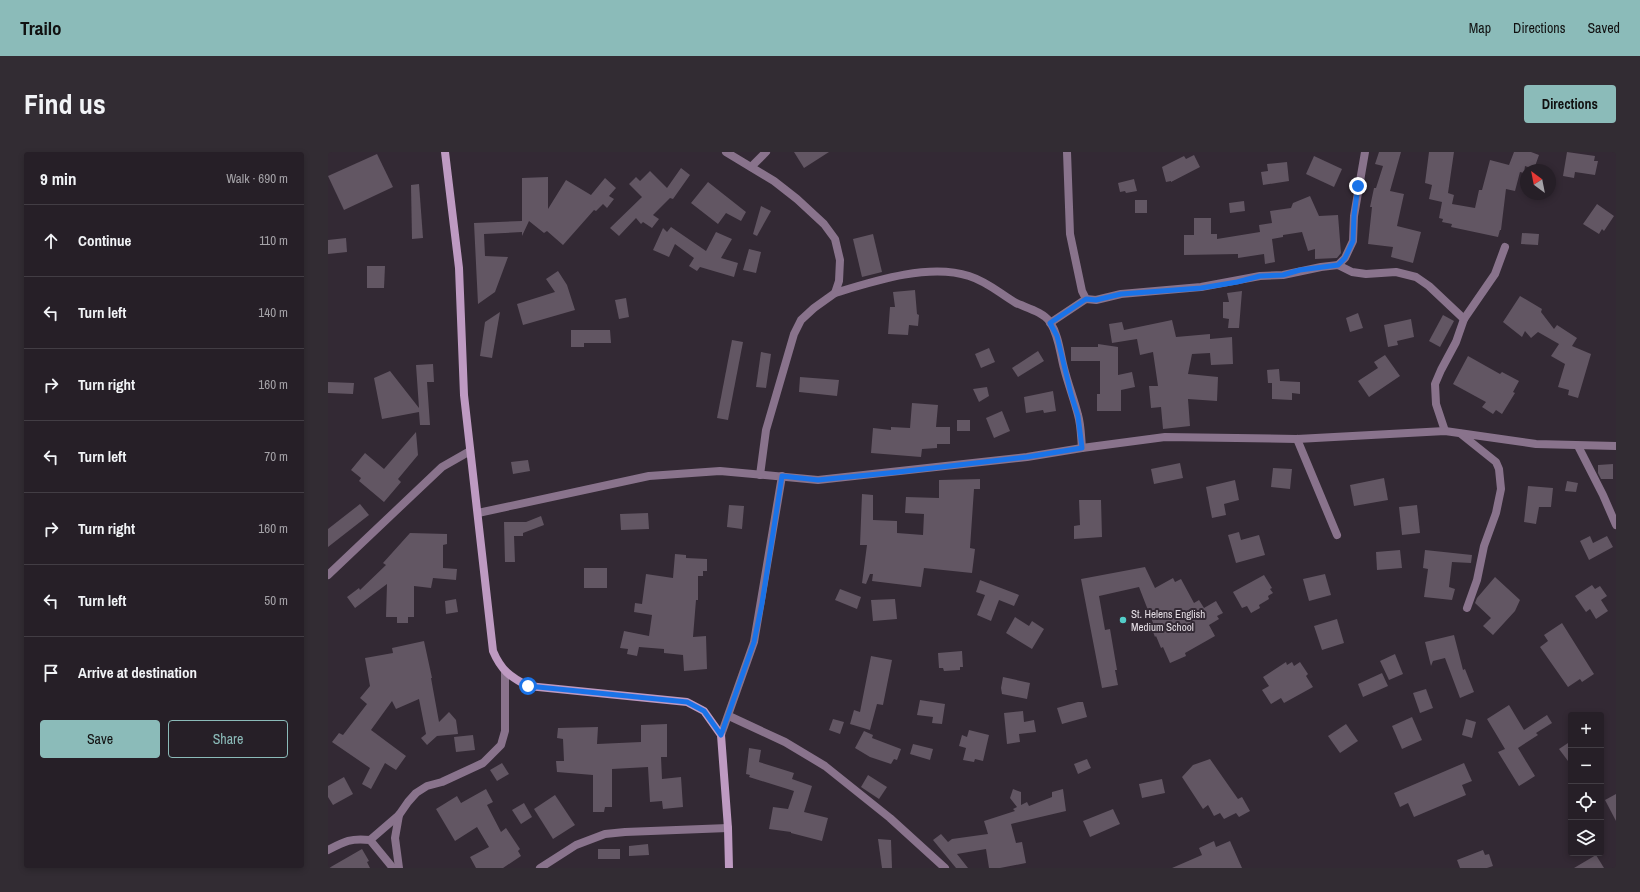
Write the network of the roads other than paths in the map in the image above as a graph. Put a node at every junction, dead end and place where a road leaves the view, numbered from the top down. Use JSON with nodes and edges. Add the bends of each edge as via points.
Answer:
{"nodes":[{"id":1,"x":445,"y":152,"type":"edge"},
{"id":2,"x":726,"y":152,"type":"edge"},
{"id":3,"x":766,"y":152,"type":"edge"},
{"id":4,"x":1067,"y":152,"type":"edge"},
{"id":5,"x":1365,"y":152,"type":"edge"},
{"id":6,"x":751,"y":167,"type":"junction"},
{"id":7,"x":1506,"y":247,"type":"dead end"},
{"id":8,"x":1338,"y":265,"type":"junction"},
{"id":9,"x":835,"y":293,"type":"junction"},
{"id":10,"x":1086,"y":299,"type":"junction"},
{"id":11,"x":1464,"y":319,"type":"junction"},
{"id":12,"x":1050,"y":323,"type":"junction"},
{"id":13,"x":1445,"y":431,"type":"junction"},
{"id":14,"x":1460,"y":433,"type":"junction"},
{"id":15,"x":1297,"y":439,"type":"junction"},
{"id":16,"x":1578,"y":446,"type":"junction"},
{"id":17,"x":1616,"y":446,"type":"edge"},
{"id":18,"x":1082,"y":448,"type":"junction"},
{"id":19,"x":470,"y":451,"type":"junction"},
{"id":20,"x":760,"y":475,"type":"junction"},
{"id":21,"x":782,"y":476,"type":"junction"},
{"id":22,"x":478,"y":513,"type":"junction"},
{"id":23,"x":1616,"y":526,"type":"edge"},
{"id":24,"x":1337,"y":535,"type":"dead end"},
{"id":25,"x":328,"y":575,"type":"edge"},
{"id":26,"x":1467,"y":608,"type":"dead end"},
{"id":27,"x":505,"y":672,"type":"junction"},
{"id":28,"x":729,"y":716,"type":"junction"},
{"id":29,"x":721,"y":735,"type":"junction"},
{"id":30,"x":400,"y":815,"type":"junction"},
{"id":31,"x":728,"y":828,"type":"junction"},
{"id":32,"x":370,"y":840,"type":"junction"},
{"id":33,"x":328,"y":850,"type":"edge"},
{"id":34,"x":393,"y":868,"type":"edge"},
{"id":35,"x":399,"y":868,"type":"edge"},
{"id":36,"x":540,"y":868,"type":"edge"},
{"id":37,"x":729,"y":868,"type":"edge"},
{"id":38,"x":945,"y":868,"type":"edge"}],
"edges":[{"from":1,"to":19,"type":"main road","via":[[459,268],[464,395]]},
{"from":2,"to":6,"type":"street"},
{"from":3,"to":6,"type":"street"},
{"from":4,"to":10,"type":"street","via":[[1070,234]]},
{"from":5,"to":8,"type":"street","via":[[1354,216],[1353,241],[1345,258]]},
{"from":6,"to":9,"type":"street","via":[[797,199],[824,224],[835,239],[840,260],[839,281]]},
{"from":7,"to":11,"type":"street","via":[[1494,274]]},
{"from":8,"to":10,"type":"street","via":[[1283,275],[1260,276],[1201,288]]},
{"from":8,"to":11,"type":"street","via":[[1352,272],[1396,272],[1416,277]]},
{"from":9,"to":12,"type":"street","via":[[909,274],[955,272],[992,285],[1015,302],[1045,316]]},
{"from":9,"to":20,"type":"street","via":[[801,320],[794,334],[766,430]]},
{"from":10,"to":12,"type":"street"},
{"from":11,"to":13,"type":"street","via":[[1456,342],[1435,384],[1436,404]]},
{"from":12,"to":18,"type":"street","via":[[1057,336],[1078,416]]},
{"from":13,"to":14,"type":"street"},
{"from":13,"to":15,"type":"street"},
{"from":14,"to":16,"type":"street","via":[[1536,444]]},
{"from":14,"to":26,"type":"street","via":[[1496,462],[1501,489]]},
{"from":15,"to":18,"type":"street","via":[[1165,437]]},
{"from":15,"to":24,"type":"street"},
{"from":16,"to":17,"type":"street"},
{"from":16,"to":23,"type":"street"},
{"from":18,"to":21,"type":"street","via":[[884,474],[818,480]]},
{"from":19,"to":22,"type":"main road"},
{"from":19,"to":25,"type":"street","via":[[442,467]]},
{"from":20,"to":21,"type":"street"},
{"from":20,"to":22,"type":"street","via":[[720,471],[649,476]]},
{"from":21,"to":28,"type":"street","via":[[754,642]]},
{"from":22,"to":27,"type":"main road","via":[[493,651]]},
{"from":27,"to":29,"type":"main road","via":[[528,686],[687,702],[704,711]]},
{"from":27,"to":30,"type":"street","via":[[505,731],[501,746],[482,763],[416,793]]},
{"from":28,"to":29,"type":"street"},
{"from":28,"to":38,"type":"street","via":[[785,742],[825,766],[890,818]]},
{"from":29,"to":31,"type":"main road"},
{"from":30,"to":32,"type":"street"},
{"from":30,"to":35,"type":"street","via":[[395,838]]},
{"from":31,"to":36,"type":"street","via":[[606,834],[576,845]]},
{"from":31,"to":37,"type":"main road"},
{"from":32,"to":33,"type":"street","via":[[342,842]]},
{"from":32,"to":34,"type":"street"}]}
